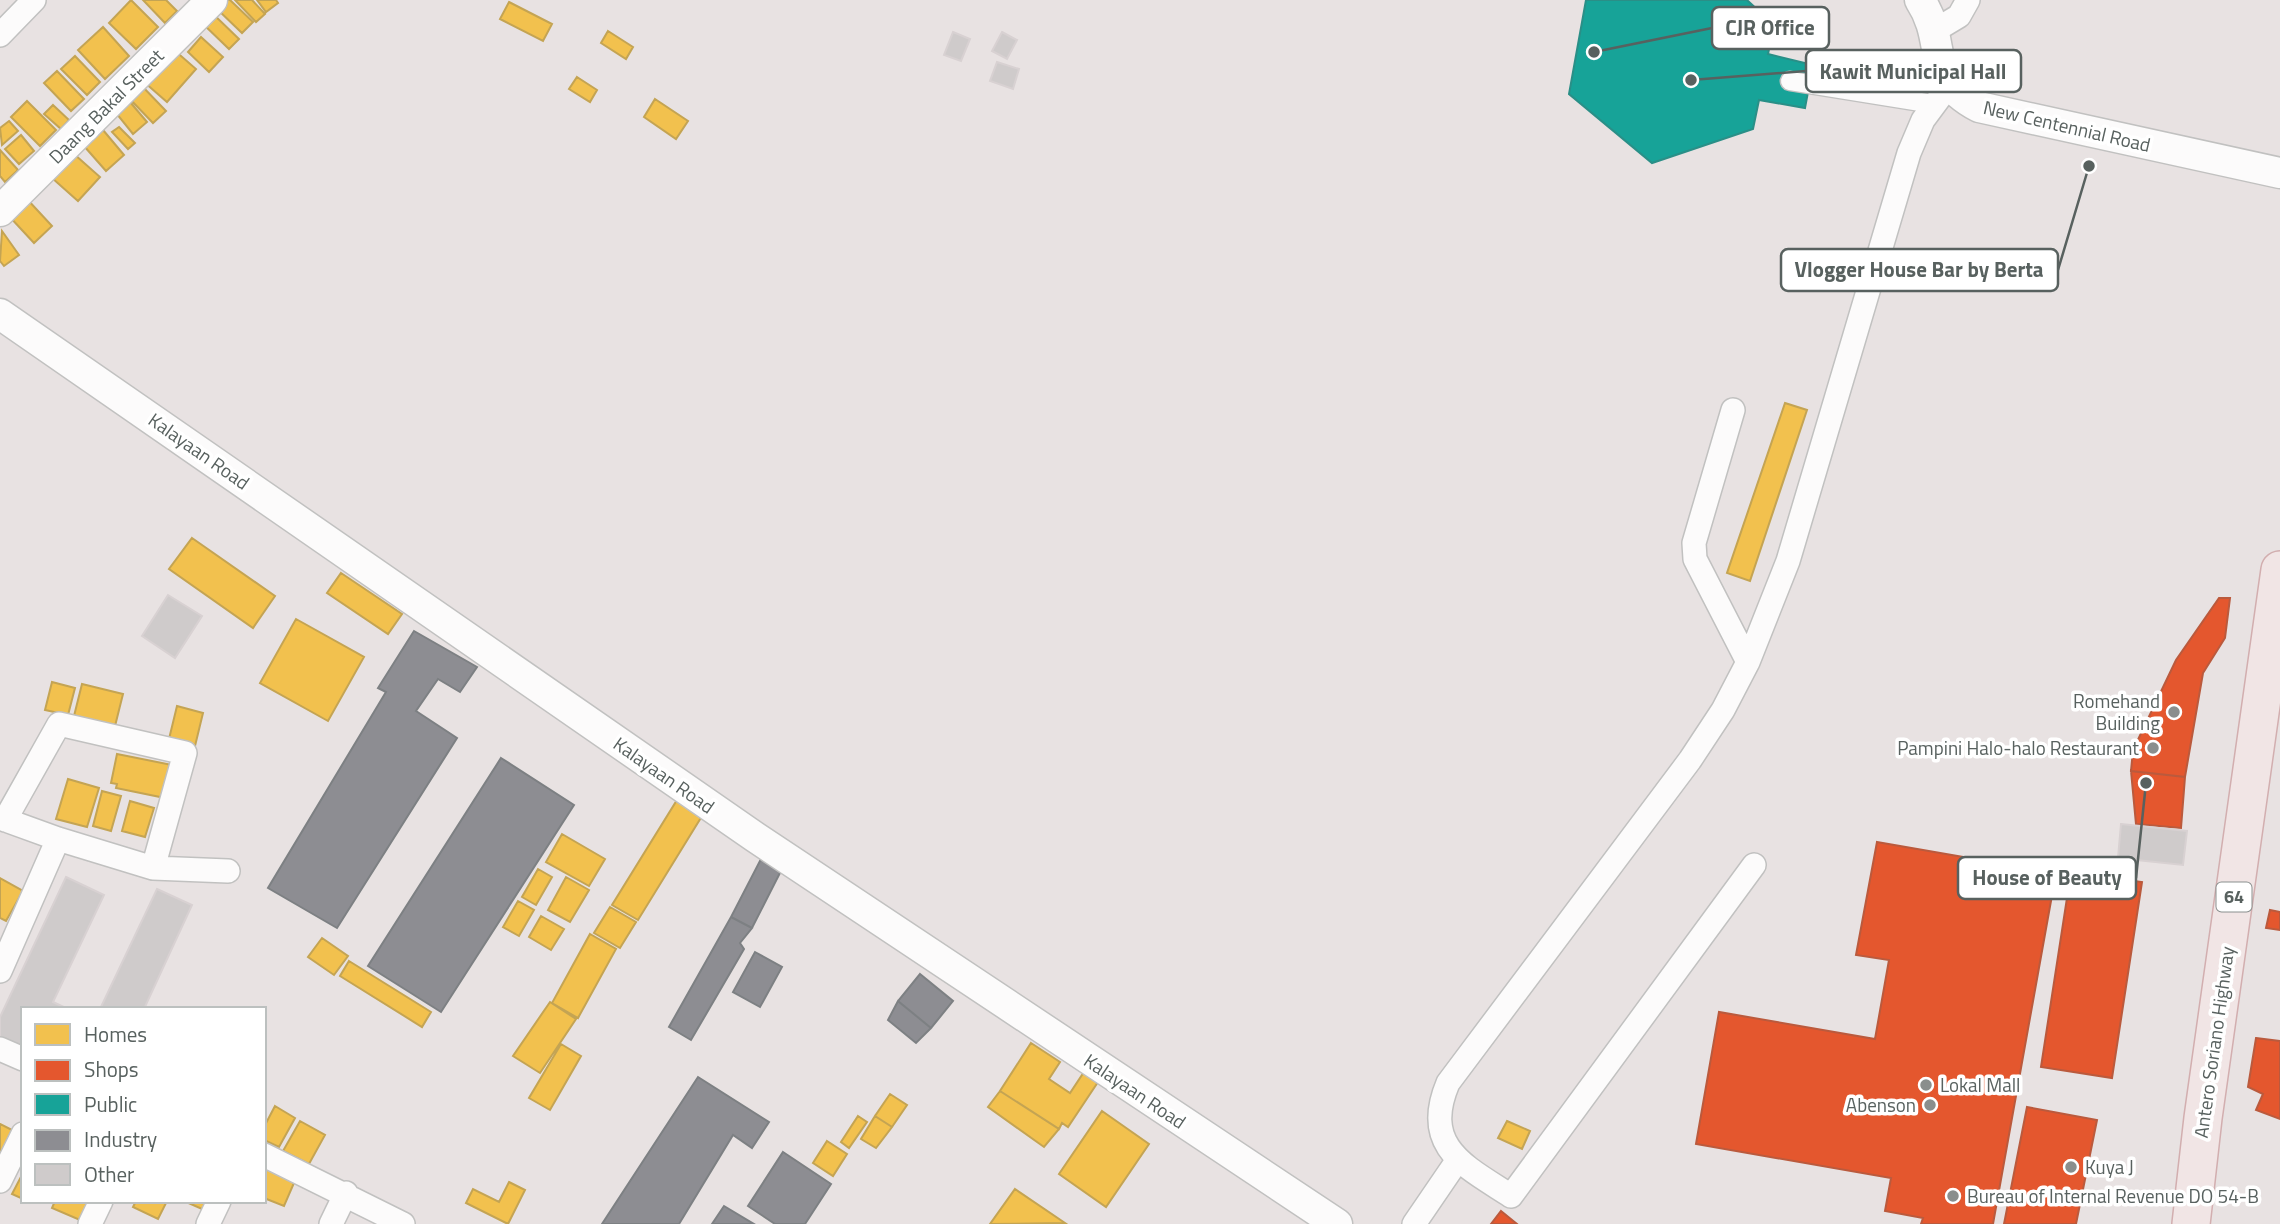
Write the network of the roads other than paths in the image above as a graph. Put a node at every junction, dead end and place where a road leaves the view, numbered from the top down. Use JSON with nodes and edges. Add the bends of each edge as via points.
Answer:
{"nodes":[{"id":1,"x":34,"y":0,"type":"edge"},
{"id":2,"x":212,"y":0,"type":"edge"},
{"id":3,"x":1920,"y":0,"type":"edge"},
{"id":4,"x":1968,"y":0,"type":"edge"},
{"id":5,"x":1934,"y":31,"type":"junction"},
{"id":6,"x":0,"y":35,"type":"edge"},
{"id":7,"x":1790,"y":81,"type":"dead end"},
{"id":8,"x":1941,"y":95,"type":"junction"},
{"id":9,"x":2280,"y":173,"type":"edge"},
{"id":10,"x":0,"y":211,"type":"edge"},
{"id":11,"x":0,"y":314,"type":"edge"},
{"id":12,"x":1733,"y":410,"type":"dead end"},
{"id":13,"x":2280,"y":570,"type":"edge"},
{"id":14,"x":1748,"y":662,"type":"junction"},
{"id":15,"x":3,"y":819,"type":"edge"},
{"id":16,"x":58,"y":839,"type":"junction"},
{"id":17,"x":1755,"y":865,"type":"dead end"},
{"id":18,"x":153,"y":868,"type":"junction"},
{"id":19,"x":228,"y":871,"type":"dead end"},
{"id":20,"x":0,"y":971,"type":"edge"},
{"id":21,"x":0,"y":1049,"type":"edge"},
{"id":22,"x":21,"y":1058,"type":"edge"},
{"id":23,"x":21,"y":1137,"type":"edge"},
{"id":24,"x":266,"y":1156,"type":"edge"},
{"id":25,"x":1457,"y":1161,"type":"junction"},
{"id":26,"x":0,"y":1181,"type":"edge"},
{"id":27,"x":346,"y":1193,"type":"junction"},
{"id":28,"x":100,"y":1203,"type":"edge"},
{"id":29,"x":218,"y":1203,"type":"edge"},
{"id":30,"x":90,"y":1224,"type":"edge"},
{"id":31,"x":208,"y":1224,"type":"edge"},
{"id":32,"x":331,"y":1224,"type":"edge"},
{"id":33,"x":403,"y":1224,"type":"edge"},
{"id":34,"x":1337,"y":1224,"type":"edge"},
{"id":35,"x":1414,"y":1224,"type":"edge"},
{"id":36,"x":2191,"y":1224,"type":"edge"}],
"edges":[{"from":1,"to":6,"type":"street"},
{"from":2,"to":10,"type":"street","name":"Daang Bakal Street"},
{"from":3,"to":5,"type":"street"},
{"from":4,"to":5,"type":"street","via":[[1959,16]]},
{"from":5,"to":8,"type":"street"},
{"from":7,"to":8,"type":"street"},
{"from":8,"to":9,"type":"street","name":"New Centennial Road","via":[[1996,112]]},
{"from":8,"to":14,"type":"street","via":[[1909,153],[1788,561]]},
{"from":11,"to":34,"type":"street","name":"Kalayaan Road","via":[[755,837]]},
{"from":12,"to":14,"type":"street","via":[[1694,543],[1695,559]]},
{"from":13,"to":36,"type":"main road","name":"Antero Soriano Highway","number":"64"},
{"from":14,"to":25,"type":"street","via":[[1690,760],[1454,1073],[1441,1100],[1439,1119],[1442,1136]]},
{"from":15,"to":16,"type":"street"},
{"from":15,"to":18,"type":"street","via":[[59,724],[186,753]]},
{"from":16,"to":18,"type":"street"},
{"from":16,"to":20,"type":"street"},
{"from":17,"to":25,"type":"street","via":[[1511,1196]]},
{"from":18,"to":19,"type":"street"},
{"from":21,"to":22,"type":"street"},
{"from":23,"to":26,"type":"street"},
{"from":24,"to":27,"type":"street"},
{"from":25,"to":35,"type":"street"},
{"from":27,"to":32,"type":"street"},
{"from":27,"to":33,"type":"street"},
{"from":28,"to":30,"type":"street"},
{"from":29,"to":31,"type":"street"}]}
